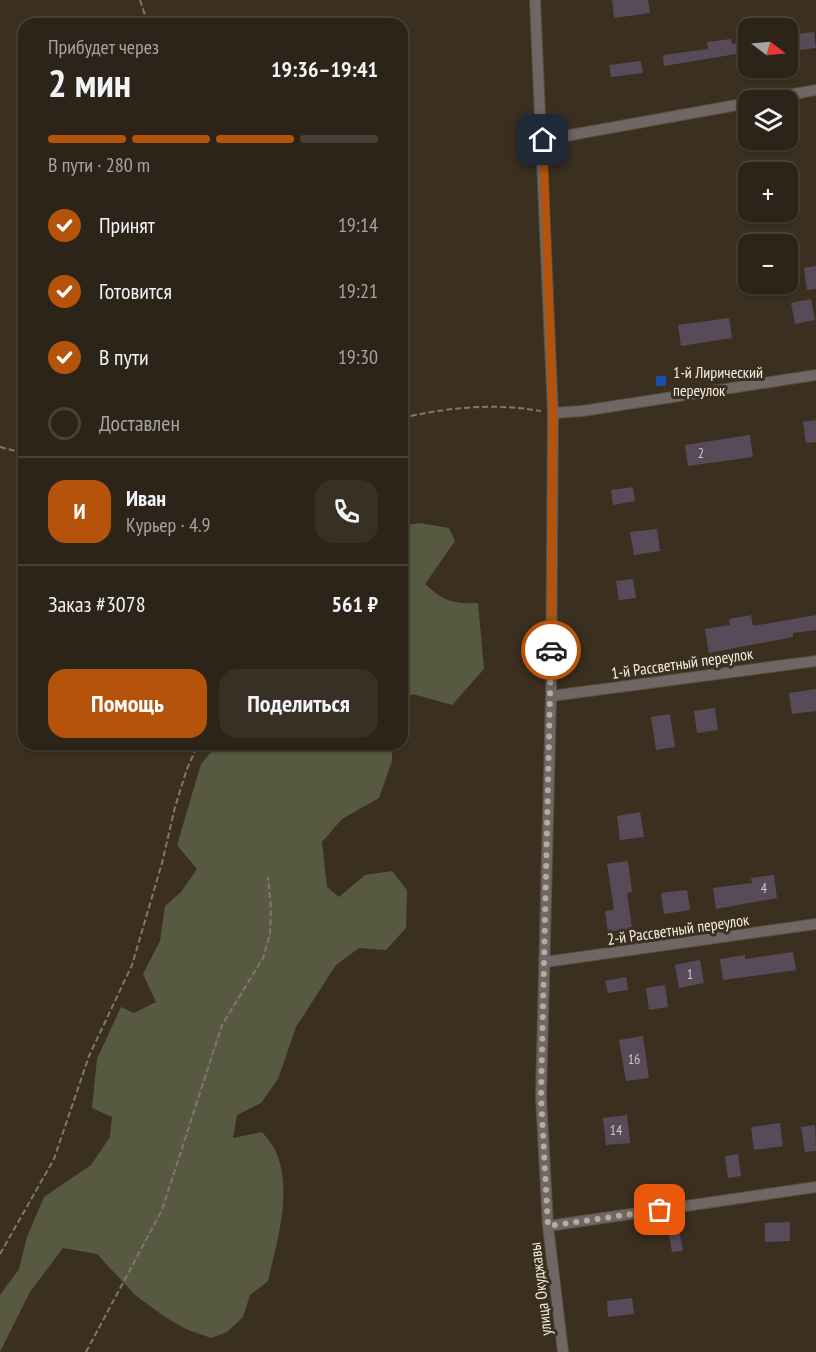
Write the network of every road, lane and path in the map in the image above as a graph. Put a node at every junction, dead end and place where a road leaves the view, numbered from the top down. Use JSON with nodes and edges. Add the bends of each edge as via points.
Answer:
{"nodes":[{"id":1,"x":140,"y":0,"type":"edge"},
{"id":2,"x":535,"y":0,"type":"edge"},
{"id":3,"x":146,"y":18,"type":"edge"},
{"id":4,"x":816,"y":90,"type":"edge"},
{"id":5,"x":798,"y":93,"type":"edge"},
{"id":6,"x":738,"y":105,"type":"edge"},
{"id":7,"x":543,"y":140,"type":"junction"},
{"id":8,"x":816,"y":375,"type":"edge"},
{"id":9,"x":553,"y":413,"type":"junction"},
{"id":10,"x":408,"y":417,"type":"edge"},
{"id":11,"x":0,"y":447,"type":"edge"},
{"id":12,"x":18,"y":452,"type":"edge"},
{"id":13,"x":816,"y":661,"type":"edge"},
{"id":14,"x":551,"y":696,"type":"junction"},
{"id":15,"x":195,"y":750,"type":"edge"},
{"id":16,"x":268,"y":877,"type":"dead end"},
{"id":17,"x":816,"y":924,"type":"edge"},
{"id":18,"x":545,"y":962,"type":"junction"},
{"id":19,"x":816,"y":1187,"type":"edge"},
{"id":20,"x":548,"y":1226,"type":"junction"},
{"id":21,"x":0,"y":1254,"type":"edge"},
{"id":22,"x":86,"y":1352,"type":"edge"},
{"id":23,"x":563,"y":1352,"type":"edge"}],
"edges":[{"from":1,"to":3,"type":"path"},
{"from":2,"to":7,"type":"street","name":"улица Окуджавы"},
{"from":4,"to":5,"type":"street"},
{"from":6,"to":7,"type":"street"},
{"from":7,"to":9,"type":"street","name":"улица Окуджавы"},
{"from":8,"to":9,"type":"street"},
{"from":9,"to":10,"type":"path","via":[[479,406]]},
{"from":9,"to":14,"type":"street","name":"улица Окуджавы"},
{"from":11,"to":12,"type":"path"},
{"from":13,"to":14,"type":"street","name":"1-й Рассветный переулок"},
{"from":14,"to":18,"type":"street","name":"улица Окуджавы"},
{"from":15,"to":21,"type":"path","via":[[175,807],[132,965],[89,1056],[54,1159]]},
{"from":16,"to":22,"type":"path","via":[[270,934],[263,958],[222,1025],[162,1210]]},
{"from":17,"to":18,"type":"street","name":"2-й Рассветный переулок"},
{"from":18,"to":20,"type":"street","name":"улица Окуджавы","via":[[541,1097]]},
{"from":19,"to":20,"type":"street"},
{"from":20,"to":23,"type":"street","name":"улица Окуджавы"}]}
